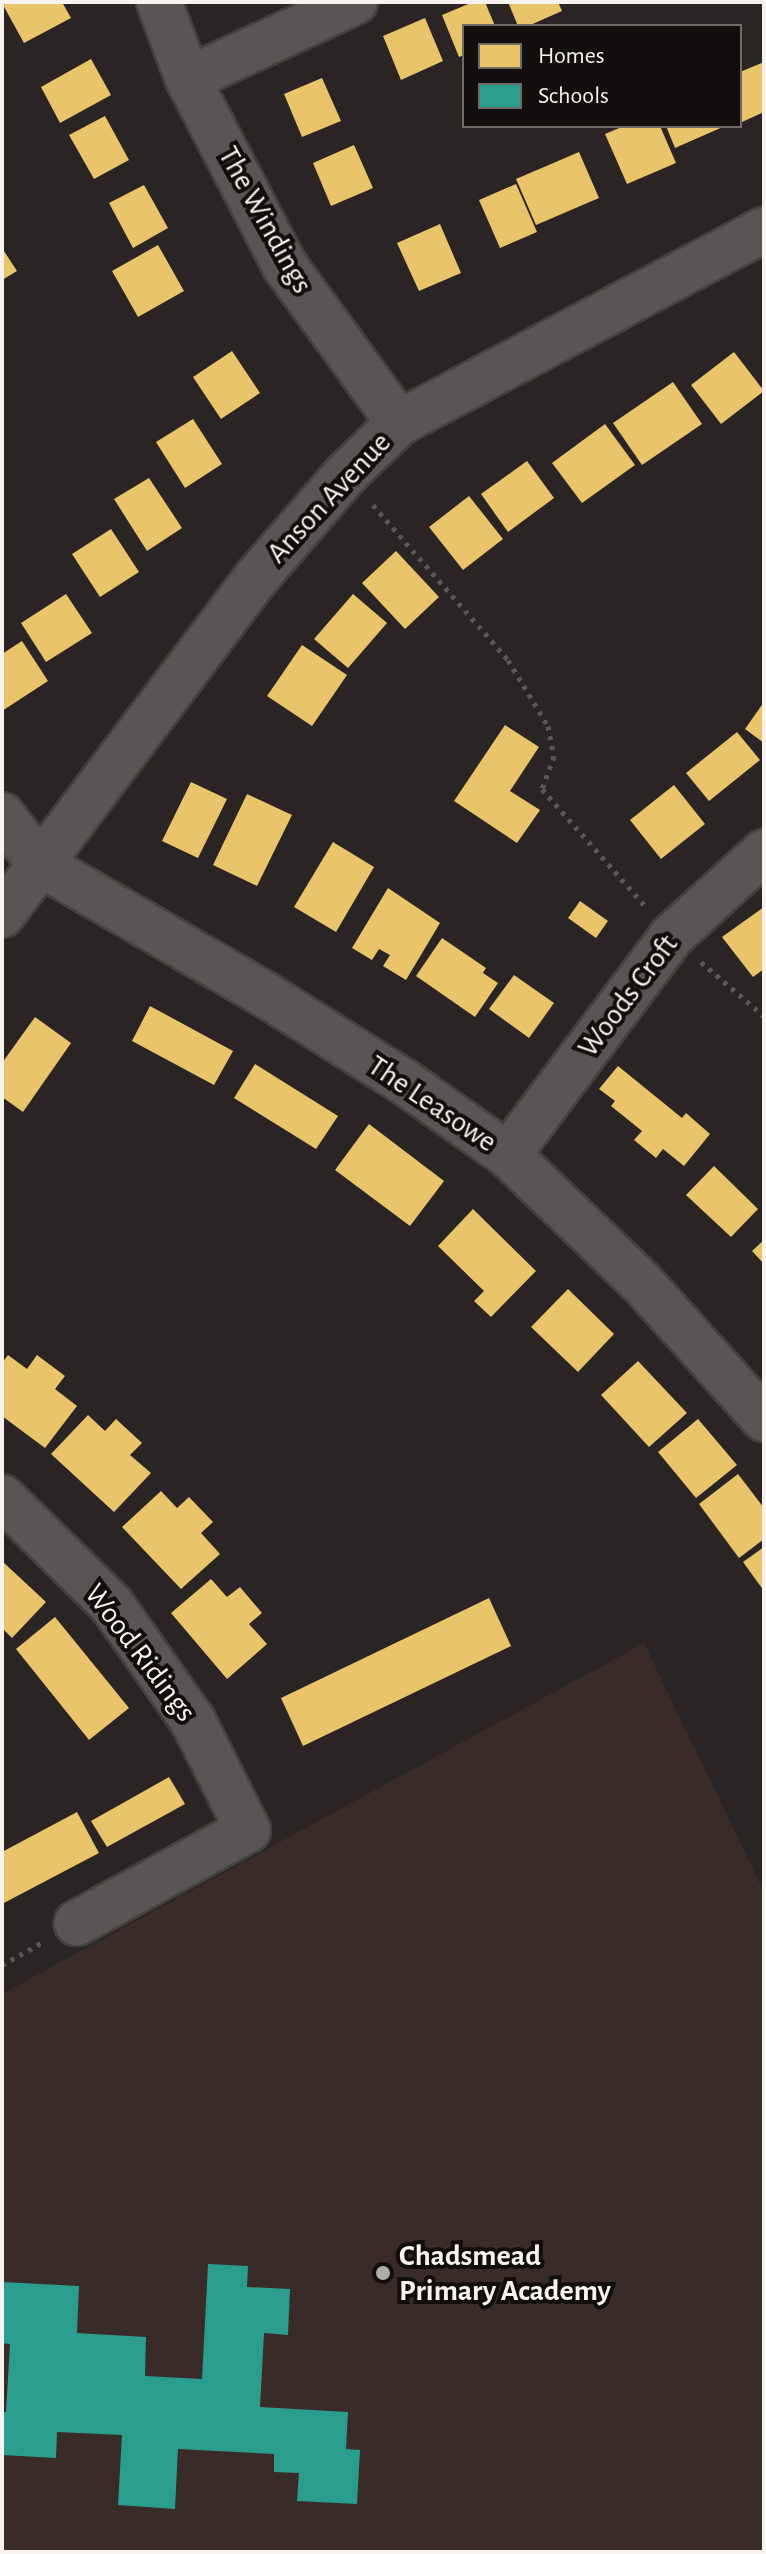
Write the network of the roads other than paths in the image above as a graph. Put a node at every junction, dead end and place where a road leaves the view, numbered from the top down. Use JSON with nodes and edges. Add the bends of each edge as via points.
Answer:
{"nodes":[{"id":1,"x":159,"y":2,"type":"edge"},
{"id":2,"x":355,"y":2,"type":"edge"},
{"id":3,"x":188,"y":79,"type":"junction"},
{"id":4,"x":764,"y":230,"type":"edge"},
{"id":5,"x":399,"y":423,"type":"junction"},
{"id":6,"x":2,"y":815,"type":"edge"},
{"id":7,"x":764,"y":852,"type":"edge"},
{"id":8,"x":40,"y":864,"type":"junction"},
{"id":9,"x":2,"y":915,"type":"edge"},
{"id":10,"x":508,"y":1155,"type":"junction"},
{"id":11,"x":764,"y":1419,"type":"edge"},
{"id":12,"x":2,"y":1497,"type":"edge"},
{"id":13,"x":77,"y":1923,"type":"dead end"}],
"edges":[{"from":1,"to":3,"type":"street","name":"The Windings"},
{"from":2,"to":3,"type":"street"},
{"from":3,"to":5,"type":"street","name":"The Windings","via":[[285,266]]},
{"from":4,"to":5,"type":"street","name":"Anson Avenue"},
{"from":5,"to":8,"type":"street","name":"Anson Avenue","via":[[346,474],[257,577]]},
{"from":6,"to":8,"type":"street"},
{"from":7,"to":10,"type":"street","name":"Woods Croft","via":[[672,936]]},
{"from":8,"to":9,"type":"street","name":"Anson Avenue"},
{"from":8,"to":10,"type":"street","name":"The Leasowe","via":[[266,995]]},
{"from":10,"to":11,"type":"street","name":"The Leasowe","via":[[642,1283]]},
{"from":12,"to":13,"type":"street","name":"Wood Ridings","via":[[111,1604],[193,1721],[248,1830]]}]}
